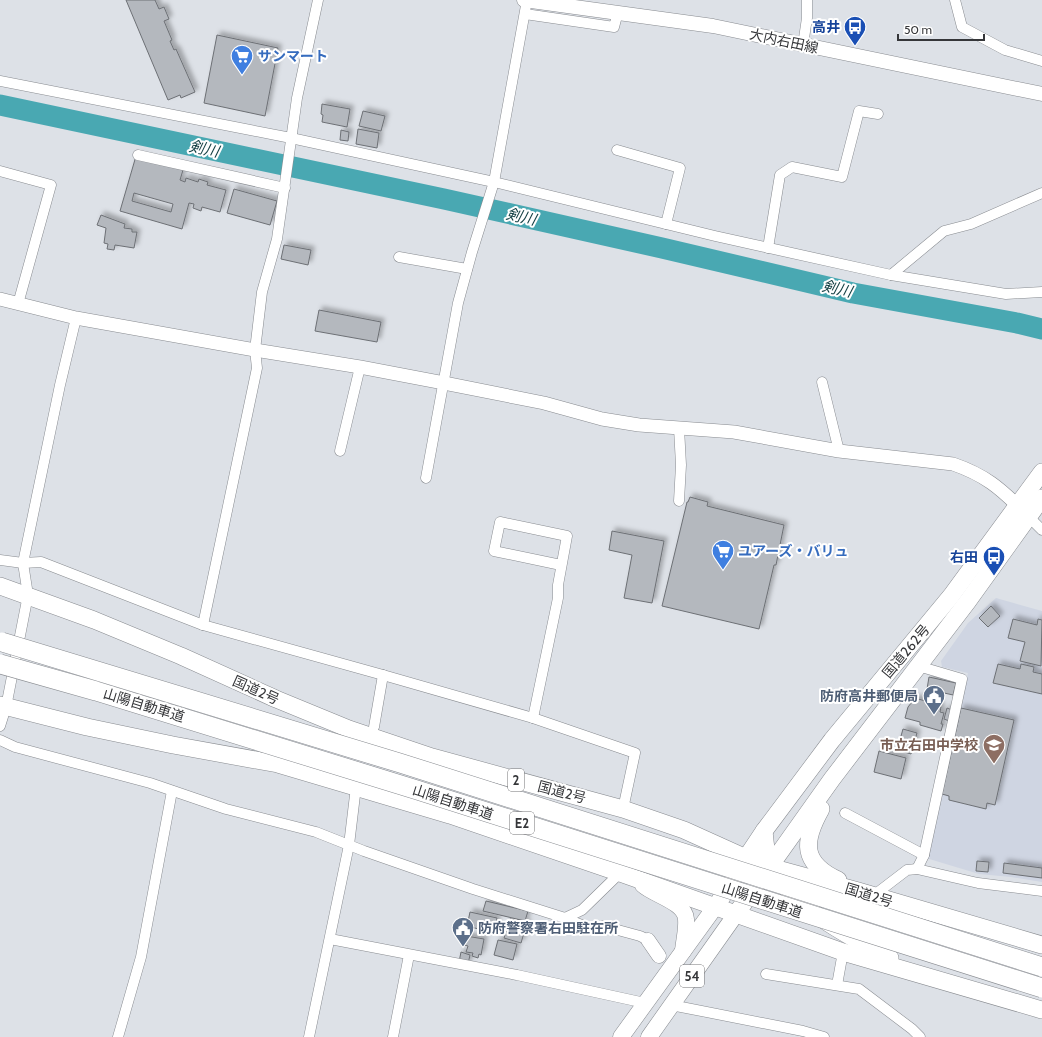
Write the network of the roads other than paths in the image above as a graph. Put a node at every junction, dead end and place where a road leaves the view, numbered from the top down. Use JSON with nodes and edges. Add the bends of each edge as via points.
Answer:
{"nodes":[{"id":1,"x":318,"y":0,"type":"edge"},
{"id":2,"x":807,"y":0,"type":"edge"},
{"id":3,"x":955,"y":0,"type":"edge"},
{"id":4,"x":525,"y":5,"type":"edge"},
{"id":5,"x":802,"y":44,"type":"junction"},
{"id":6,"x":1042,"y":61,"type":"edge"},
{"id":7,"x":0,"y":81,"type":"edge"},
{"id":8,"x":1042,"y":94,"type":"edge"},
{"id":9,"x":878,"y":114,"type":"dead end"},
{"id":10,"x":292,"y":141,"type":"junction"},
{"id":11,"x":618,"y":150,"type":"dead end"},
{"id":12,"x":138,"y":155,"type":"dead end"},
{"id":13,"x":0,"y":171,"type":"edge"},
{"id":14,"x":494,"y":182,"type":"junction"},
{"id":15,"x":285,"y":184,"type":"junction"},
{"id":16,"x":1042,"y":193,"type":"edge"},
{"id":17,"x":666,"y":224,"type":"junction"},
{"id":18,"x":768,"y":248,"type":"junction"},
{"id":19,"x":399,"y":257,"type":"dead end"},
{"id":20,"x":467,"y":269,"type":"junction"},
{"id":21,"x":891,"y":275,"type":"junction"},
{"id":22,"x":1042,"y":292,"type":"edge"},
{"id":23,"x":0,"y":299,"type":"edge"},
{"id":24,"x":18,"y":304,"type":"junction"},
{"id":25,"x":76,"y":318,"type":"junction"},
{"id":26,"x":254,"y":350,"type":"junction"},
{"id":27,"x":360,"y":367,"type":"junction"},
{"id":28,"x":822,"y":382,"type":"dead end"},
{"id":29,"x":444,"y":383,"type":"junction"},
{"id":30,"x":679,"y":428,"type":"junction"},
{"id":31,"x":340,"y":451,"type":"dead end"},
{"id":32,"x":839,"y":451,"type":"junction"},
{"id":33,"x":1042,"y":472,"type":"edge"},
{"id":34,"x":426,"y":478,"type":"dead end"},
{"id":35,"x":1042,"y":498,"type":"edge"},
{"id":36,"x":679,"y":501,"type":"dead end"},
{"id":37,"x":1023,"y":511,"type":"junction"},
{"id":38,"x":1042,"y":530,"type":"edge"},
{"id":39,"x":0,"y":560,"type":"edge"},
{"id":40,"x":23,"y":563,"type":"junction"},
{"id":41,"x":561,"y":565,"type":"junction"},
{"id":42,"x":0,"y":586,"type":"edge"},
{"id":43,"x":28,"y":595,"type":"junction"},
{"id":44,"x":203,"y":625,"type":"junction"},
{"id":45,"x":2,"y":642,"type":"dead end"},
{"id":46,"x":0,"y":664,"type":"edge"},
{"id":47,"x":918,"y":666,"type":"junction"},
{"id":48,"x":383,"y":675,"type":"junction"},
{"id":49,"x":3,"y":706,"type":"edge"},
{"id":50,"x":533,"y":718,"type":"junction"},
{"id":51,"x":0,"y":726,"type":"edge"},
{"id":52,"x":374,"y":727,"type":"dead end"},
{"id":53,"x":0,"y":740,"type":"edge"},
{"id":54,"x":832,"y":779,"type":"junction"},
{"id":55,"x":172,"y":791,"type":"junction"},
{"id":56,"x":355,"y":795,"type":"dead end"},
{"id":57,"x":623,"y":809,"type":"junction"},
{"id":58,"x":845,"y":813,"type":"dead end"},
{"id":59,"x":764,"y":831,"type":"junction"},
{"id":60,"x":349,"y":845,"type":"junction"},
{"id":61,"x":924,"y":855,"type":"junction"},
{"id":62,"x":746,"y":858,"type":"junction"},
{"id":63,"x":771,"y":866,"type":"junction"},
{"id":64,"x":918,"y":869,"type":"junction"},
{"id":65,"x":628,"y":876,"type":"junction"},
{"id":66,"x":1042,"y":891,"type":"edge"},
{"id":67,"x":866,"y":893,"type":"junction"},
{"id":68,"x":715,"y":907,"type":"junction"},
{"id":69,"x":736,"y":914,"type":"junction"},
{"id":70,"x":565,"y":918,"type":"junction"},
{"id":71,"x":330,"y":939,"type":"junction"},
{"id":72,"x":648,"y":940,"type":"joint"},
{"id":73,"x":1042,"y":946,"type":"edge"},
{"id":74,"x":843,"y":952,"type":"junction"},
{"id":75,"x":409,"y":955,"type":"junction"},
{"id":76,"x":672,"y":958,"type":"junction"},
{"id":77,"x":1042,"y":967,"type":"edge"},
{"id":78,"x":766,"y":974,"type":"dead end"},
{"id":79,"x":926,"y":976,"type":"junction"},
{"id":80,"x":837,"y":985,"type":"junction"},
{"id":81,"x":1042,"y":988,"type":"edge"},
{"id":82,"x":645,"y":1003,"type":"junction"},
{"id":83,"x":671,"y":1005,"type":"junction"},
{"id":84,"x":1042,"y":1010,"type":"edge"},
{"id":85,"x":118,"y":1037,"type":"edge"},
{"id":86,"x":309,"y":1037,"type":"edge"},
{"id":87,"x":393,"y":1037,"type":"edge"},
{"id":88,"x":621,"y":1037,"type":"edge"},
{"id":89,"x":649,"y":1037,"type":"edge"},
{"id":90,"x":824,"y":1037,"type":"edge"},
{"id":91,"x":920,"y":1037,"type":"edge"}],
"edges":[{"from":1,"to":10,"type":"street","via":[[297,98]]},
{"from":2,"to":5,"type":"street","via":[[807,18]]},
{"from":3,"to":6,"type":"street","via":[[962,27],[1005,50]]},
{"from":4,"to":5,"type":"main road","name":"大内右田線","via":[[618,12],[712,26]]},
{"from":4,"to":14,"type":"street"},
{"from":5,"to":8,"type":"main road","name":"大内右田線"},
{"from":7,"to":10,"type":"street"},
{"from":9,"to":18,"type":"street","via":[[859,111],[842,177],[792,166],[780,176]]},
{"from":10,"to":14,"type":"street"},
{"from":10,"to":15,"type":"street"},
{"from":11,"to":17,"type":"street","via":[[680,168]]},
{"from":12,"to":15,"type":"street"},
{"from":13,"to":24,"type":"street","via":[[51,185]]},
{"from":14,"to":17,"type":"street"},
{"from":14,"to":20,"type":"street"},
{"from":15,"to":26,"type":"street","via":[[277,239],[262,292]]},
{"from":16,"to":21,"type":"street","via":[[970,224],[944,231]]},
{"from":17,"to":18,"type":"street"},
{"from":18,"to":21,"type":"street"},
{"from":19,"to":20,"type":"street"},
{"from":20,"to":29,"type":"street","via":[[458,303]]},
{"from":21,"to":22,"type":"street","via":[[1006,294]]},
{"from":23,"to":24,"type":"street"},
{"from":24,"to":25,"type":"street"},
{"from":25,"to":26,"type":"street"},
{"from":25,"to":40,"type":"street"},
{"from":26,"to":27,"type":"street"},
{"from":26,"to":44,"type":"street","via":[[257,368]]},
{"from":27,"to":29,"type":"street"},
{"from":27,"to":31,"type":"street"},
{"from":28,"to":32,"type":"street"},
{"from":29,"to":30,"type":"street","via":[[544,403],[602,418],[639,425]]},
{"from":29,"to":34,"type":"street"},
{"from":30,"to":32,"type":"street","via":[[734,432]]},
{"from":30,"to":36,"type":"street"},
{"from":32,"to":37,"type":"street","via":[[953,464],[969,469],[998,487]]},
{"from":33,"to":37,"type":"highway","name":"国道262号"},
{"from":35,"to":37,"type":"highway","name":"国道262号"},
{"from":37,"to":38,"type":"street"},
{"from":37,"to":47,"type":"highway","name":"国道262号","via":[[968,601]]},
{"from":37,"to":59,"type":"highway","name":"国道262号","via":[[832,740]]},
{"from":39,"to":40,"type":"street"},
{"from":40,"to":43,"type":"street"},
{"from":40,"to":44,"type":"street","via":[[41,562]]},
{"from":41,"to":41,"type":"street","via":[[494,551],[500,522],[567,536]]},
{"from":41,"to":50,"type":"street","via":[[558,598]]},
{"from":42,"to":43,"type":"highway","name":"国道2号","number":"2"},
{"from":43,"to":49,"type":"street"},
{"from":43,"to":57,"type":"highway","name":"国道2号","number":"2","via":[[181,656],[349,729],[432,757]]},
{"from":44,"to":48,"type":"street"},
{"from":45,"to":77,"type":"highway","name":"山陽自動車道","number":"E2","bridge":true,"via":[[408,765]]},
{"from":46,"to":81,"type":"highway","name":"山陽自動車道","number":"E2","bridge":true,"via":[[425,792]]},
{"from":47,"to":54,"type":"highway","name":"国道262号"},
{"from":47,"to":61,"type":"street","via":[[962,679]]},
{"from":48,"to":50,"type":"street"},
{"from":48,"to":52,"type":"street"},
{"from":49,"to":51,"type":"street"},
{"from":49,"to":65,"type":"highway","via":[[116,733],[278,764],[450,815]]},
{"from":50,"to":57,"type":"street","via":[[635,754]]},
{"from":53,"to":55,"type":"street","via":[[15,747]]},
{"from":54,"to":63,"type":"highway","name":"国道262号"},
{"from":54,"to":67,"type":"highway","via":[[807,843],[811,857],[828,876]]},
{"from":55,"to":60,"type":"street","via":[[226,809],[316,832]]},
{"from":55,"to":85,"type":"street","via":[[140,957]]},
{"from":56,"to":60,"type":"street"},
{"from":57,"to":62,"type":"highway","name":"国道2号","number":"2","via":[[684,830]]},
{"from":58,"to":61,"type":"street"},
{"from":59,"to":62,"type":"highway","name":"国道262号"},
{"from":59,"to":63,"type":"highway"},
{"from":60,"to":70,"type":"street"},
{"from":60,"to":71,"type":"street"},
{"from":61,"to":64,"type":"street"},
{"from":62,"to":63,"type":"highway","name":"国道2号","number":"2"},
{"from":62,"to":68,"type":"highway","name":"国道262号"},
{"from":63,"to":67,"type":"highway","name":"国道2号","number":"2"},
{"from":63,"to":69,"type":"highway","name":"国道262号"},
{"from":63,"to":79,"type":"highway","via":[[798,900],[845,934]]},
{"from":64,"to":66,"type":"street","via":[[978,883]]},
{"from":64,"to":67,"type":"street","via":[[907,870]]},
{"from":65,"to":68,"type":"highway"},
{"from":65,"to":70,"type":"street","via":[[582,910]]},
{"from":65,"to":76,"type":"main road","via":[[648,890],[677,904],[686,917]]},
{"from":67,"to":73,"type":"highway","name":"国道2号","number":"2"},
{"from":68,"to":69,"type":"highway"},
{"from":68,"to":76,"type":"main road","number":"54"},
{"from":69,"to":74,"type":"highway"},
{"from":69,"to":83,"type":"main road","number":"54"},
{"from":70,"to":72,"type":"street","via":[[594,930],[602,926]]},
{"from":71,"to":75,"type":"street"},
{"from":71,"to":86,"type":"street"},
{"from":72,"to":76,"type":"main road"},
{"from":74,"to":79,"type":"highway"},
{"from":74,"to":80,"type":"street"},
{"from":75,"to":82,"type":"street","via":[[518,975]]},
{"from":75,"to":87,"type":"street"},
{"from":76,"to":82,"type":"main road","number":"54"},
{"from":78,"to":80,"type":"street"},
{"from":79,"to":84,"type":"highway"},
{"from":80,"to":91,"type":"street","via":[[859,989]]},
{"from":82,"to":88,"type":"main road","number":"54"},
{"from":83,"to":89,"type":"main road","number":"54"},
{"from":83,"to":90,"type":"street"}]}
